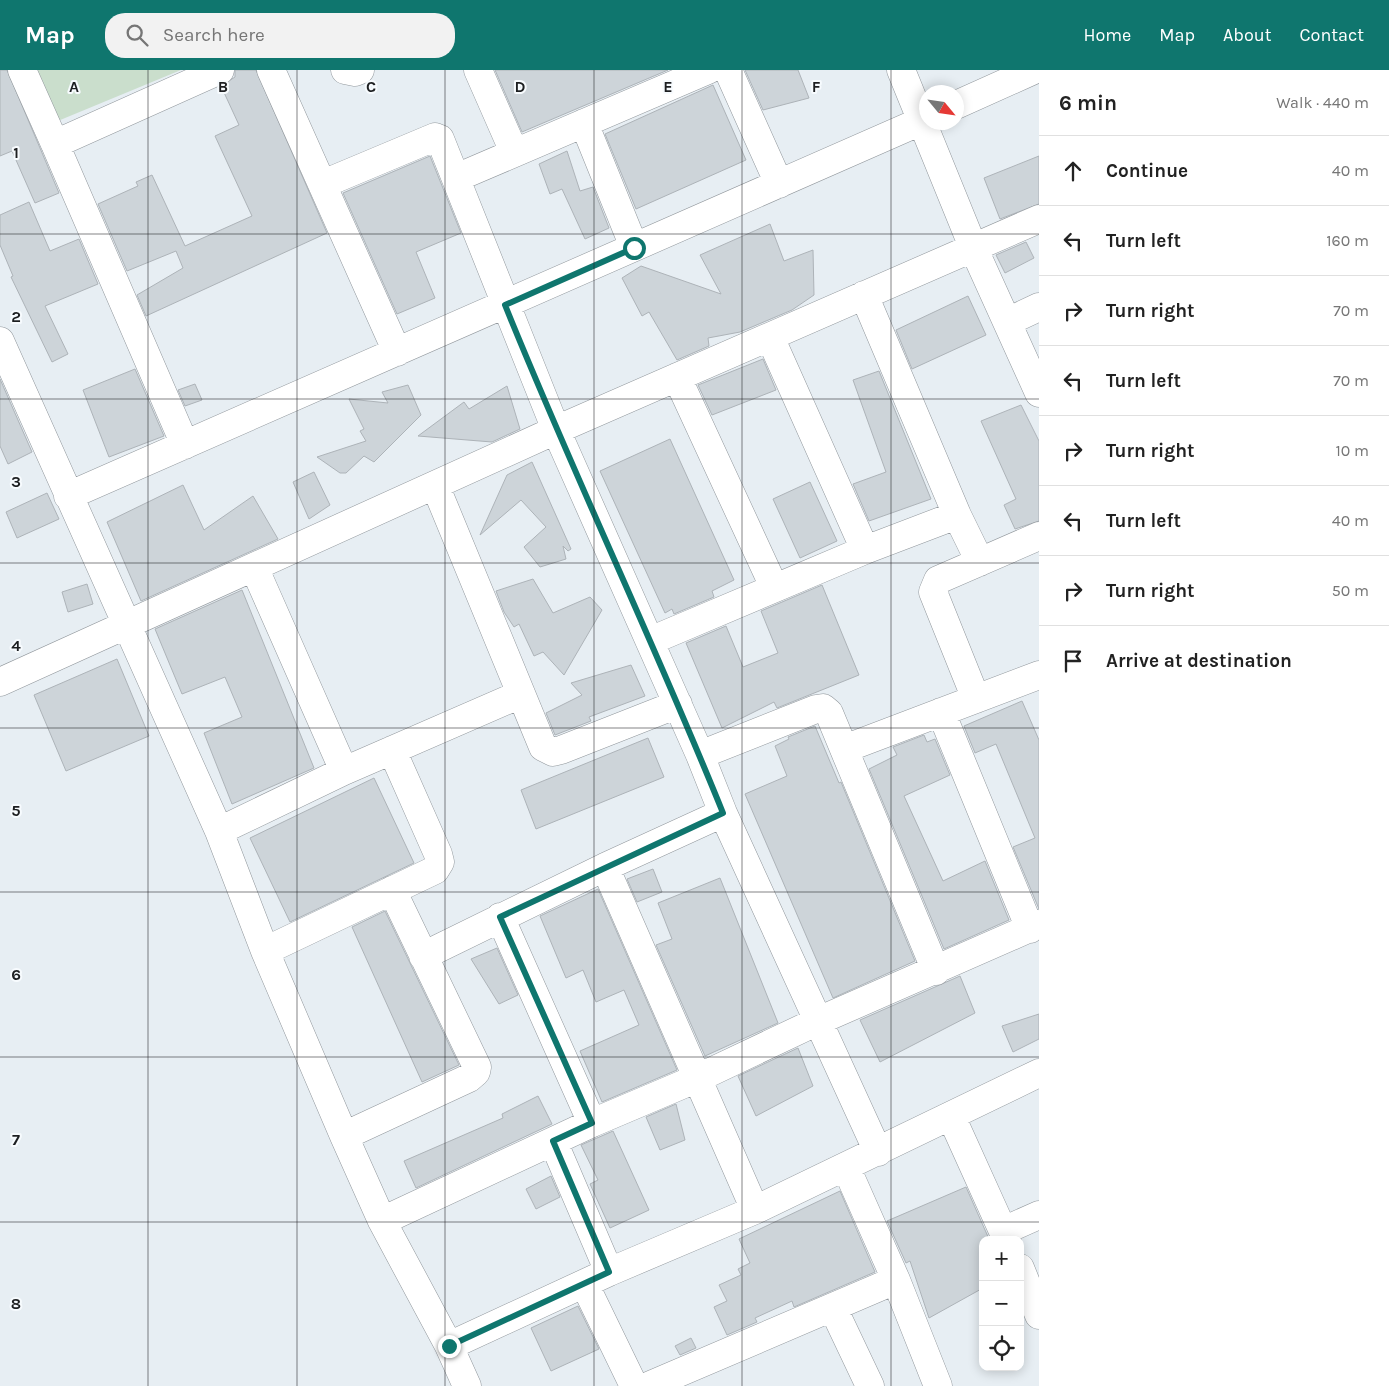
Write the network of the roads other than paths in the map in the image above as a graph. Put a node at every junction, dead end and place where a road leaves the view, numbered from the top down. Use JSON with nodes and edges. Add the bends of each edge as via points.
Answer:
{"nodes":[{"id":1,"x":22,"y":70,"type":"edge"},
{"id":2,"x":220,"y":70,"type":"edge"},
{"id":3,"x":272,"y":70,"type":"edge"},
{"id":4,"x":345,"y":70,"type":"edge"},
{"id":5,"x":360,"y":70,"type":"edge"},
{"id":6,"x":478,"y":70,"type":"edge"},
{"id":7,"x":708,"y":70,"type":"edge"},
{"id":8,"x":728,"y":70,"type":"edge"},
{"id":9,"x":901,"y":70,"type":"edge"},
{"id":10,"x":1034,"y":70,"type":"edge"},
{"id":11,"x":964,"y":102,"type":"edge"},
{"id":12,"x":919,"y":109,"type":"edge"},
{"id":13,"x":919,"y":122,"type":"edge"},
{"id":14,"x":584,"y":123,"type":"junction"},
{"id":15,"x":928,"y":130,"type":"edge"},
{"id":16,"x":55,"y":144,"type":"junction"},
{"id":17,"x":514,"y":152,"type":"junction"},
{"id":18,"x":456,"y":178,"type":"junction"},
{"id":19,"x":323,"y":184,"type":"junction"},
{"id":20,"x":779,"y":184,"type":"junction"},
{"id":21,"x":1039,"y":219,"type":"edge"},
{"id":22,"x":972,"y":247,"type":"junction"},
{"id":23,"x":634,"y":248,"type":"junction"},
{"id":24,"x":864,"y":295,"type":"junction"},
{"id":25,"x":505,"y":305,"type":"junction"},
{"id":26,"x":1039,"y":306,"type":"edge"},
{"id":27,"x":1007,"y":322,"type":"junction"},
{"id":28,"x":770,"y":337,"type":"junction"},
{"id":29,"x":0,"y":341,"type":"edge"},
{"id":30,"x":397,"y":352,"type":"junction"},
{"id":31,"x":677,"y":378,"type":"junction"},
{"id":32,"x":1039,"y":393,"type":"edge"},
{"id":33,"x":556,"y":430,"type":"junction"},
{"id":34,"x":185,"y":445,"type":"junction"},
{"id":35,"x":435,"y":485,"type":"junction"},
{"id":36,"x":68,"y":496,"type":"junction"},
{"id":37,"x":957,"y":515,"type":"junction"},
{"id":38,"x":1039,"y":536,"type":"edge"},
{"id":39,"x":865,"y":550,"type":"junction"},
{"id":40,"x":980,"y":562,"type":"junction"},
{"id":41,"x":254,"y":567,"type":"junction"},
{"id":42,"x":774,"y":587,"type":"junction"},
{"id":43,"x":127,"y":624,"type":"junction"},
{"id":44,"x":650,"y":640,"type":"junction"},
{"id":45,"x":1038,"y":677,"type":"edge"},
{"id":46,"x":0,"y":681,"type":"edge"},
{"id":47,"x":522,"y":694,"type":"junction"},
{"id":48,"x":976,"y":699,"type":"junction"},
{"id":49,"x":678,"y":704,"type":"junction"},
{"id":50,"x":941,"y":712,"type":"junction"},
{"id":51,"x":844,"y":749,"type":"junction"},
{"id":52,"x":392,"y":750,"type":"junction"},
{"id":53,"x":700,"y":755,"type":"junction"},
{"id":54,"x":344,"y":771,"type":"junction"},
{"id":55,"x":723,"y":813,"type":"junction"},
{"id":56,"x":219,"y":831,"type":"junction"},
{"id":57,"x":605,"y":867,"type":"junction"},
{"id":58,"x":392,"y":890,"type":"junction"},
{"id":59,"x":500,"y":917,"type":"junction"},
{"id":60,"x":1034,"y":926,"type":"edge"},
{"id":61,"x":265,"y":951,"type":"junction"},
{"id":62,"x":423,"y":956,"type":"junction"},
{"id":63,"x":936,"y":971,"type":"junction"},
{"id":64,"x":818,"y":1021,"type":"junction"},
{"id":65,"x":1039,"y":1072,"type":"edge"},
{"id":66,"x":698,"y":1078,"type":"junction"},
{"id":67,"x":951,"y":1116,"type":"junction"},
{"id":68,"x":592,"y":1123,"type":"junction"},
{"id":69,"x":344,"y":1136,"type":"junction"},
{"id":70,"x":553,"y":1141,"type":"junction"},
{"id":71,"x":878,"y":1152,"type":"junction"},
{"id":72,"x":846,"y":1167,"type":"junction"},
{"id":73,"x":755,"y":1210,"type":"junction"},
{"id":74,"x":1039,"y":1215,"type":"edge"},
{"id":75,"x":382,"y":1221,"type":"junction"},
{"id":76,"x":1005,"y":1235,"type":"edge"},
{"id":77,"x":609,"y":1272,"type":"junction"},
{"id":78,"x":1029,"y":1275,"type":"edge"},
{"id":79,"x":896,"y":1280,"type":"junction"},
{"id":80,"x":585,"y":1285,"type":"junction"},
{"id":81,"x":833,"y":1308,"type":"junction"},
{"id":82,"x":1039,"y":1316,"type":"edge"},
{"id":83,"x":449,"y":1346,"type":"junction"},
{"id":84,"x":467,"y":1386,"type":"edge"},
{"id":85,"x":634,"y":1386,"type":"edge"},
{"id":86,"x":648,"y":1386,"type":"edge"},
{"id":87,"x":870,"y":1386,"type":"edge"},
{"id":88,"x":938,"y":1386,"type":"edge"}],
"edges":[{"from":1,"to":16,"type":"street"},
{"from":2,"to":16,"type":"street"},
{"from":3,"to":19,"type":"street"},
{"from":4,"to":5,"type":"street"},
{"from":6,"to":17,"type":"street"},
{"from":7,"to":14,"type":"street"},
{"from":8,"to":20,"type":"street"},
{"from":9,"to":12,"type":"street"},
{"from":10,"to":11,"type":"street"},
{"from":13,"to":20,"type":"street"},
{"from":14,"to":17,"type":"street"},
{"from":14,"to":23,"type":"street"},
{"from":15,"to":22,"type":"street"},
{"from":16,"to":34,"type":"street"},
{"from":17,"to":18,"type":"street"},
{"from":18,"to":19,"type":"street","via":[[440,139],[435,137]]},
{"from":18,"to":25,"type":"street"},
{"from":19,"to":30,"type":"street"},
{"from":20,"to":23,"type":"street"},
{"from":21,"to":22,"type":"street"},
{"from":22,"to":24,"type":"street"},
{"from":22,"to":27,"type":"street"},
{"from":23,"to":25,"type":"street"},
{"from":24,"to":28,"type":"street"},
{"from":24,"to":37,"type":"street"},
{"from":25,"to":30,"type":"street"},
{"from":25,"to":33,"type":"street"},
{"from":26,"to":27,"type":"street"},
{"from":27,"to":32,"type":"street"},
{"from":28,"to":31,"type":"street"},
{"from":28,"to":39,"type":"street"},
{"from":29,"to":36,"type":"street"},
{"from":30,"to":34,"type":"street"},
{"from":31,"to":33,"type":"street"},
{"from":31,"to":42,"type":"street"},
{"from":33,"to":35,"type":"street"},
{"from":33,"to":44,"type":"street"},
{"from":34,"to":36,"type":"street"},
{"from":35,"to":41,"type":"street"},
{"from":35,"to":47,"type":"street"},
{"from":36,"to":43,"type":"street"},
{"from":37,"to":39,"type":"street"},
{"from":37,"to":40,"type":"street"},
{"from":38,"to":40,"type":"street"},
{"from":39,"to":42,"type":"street"},
{"from":40,"to":48,"type":"street","via":[[938,580],[933,592]]},
{"from":41,"to":43,"type":"street"},
{"from":41,"to":54,"type":"street"},
{"from":42,"to":44,"type":"street"},
{"from":43,"to":46,"type":"street"},
{"from":43,"to":56,"type":"street"},
{"from":44,"to":49,"type":"street"},
{"from":45,"to":48,"type":"street"},
{"from":47,"to":49,"type":"street","via":[[544,747],[553,752]]},
{"from":47,"to":52,"type":"street"},
{"from":48,"to":50,"type":"street"},
{"from":49,"to":53,"type":"street"},
{"from":50,"to":51,"type":"street"},
{"from":50,"to":60,"type":"street"},
{"from":51,"to":53,"type":"street","via":[[829,713],[823,708]]},
{"from":51,"to":63,"type":"street"},
{"from":52,"to":54,"type":"street"},
{"from":52,"to":58,"type":"street","via":[[440,862],[435,870]]},
{"from":53,"to":55,"type":"street"},
{"from":54,"to":56,"type":"street"},
{"from":55,"to":57,"type":"street"},
{"from":55,"to":64,"type":"street"},
{"from":56,"to":61,"type":"street"},
{"from":57,"to":59,"type":"street"},
{"from":57,"to":66,"type":"street"},
{"from":58,"to":61,"type":"street"},
{"from":58,"to":62,"type":"street"},
{"from":59,"to":62,"type":"street"},
{"from":59,"to":68,"type":"street"},
{"from":60,"to":63,"type":"street"},
{"from":61,"to":69,"type":"street"},
{"from":62,"to":69,"type":"street","via":[[475,1059],[476,1072]]},
{"from":63,"to":64,"type":"street"},
{"from":64,"to":66,"type":"street"},
{"from":64,"to":71,"type":"street"},
{"from":65,"to":67,"type":"street"},
{"from":66,"to":68,"type":"street"},
{"from":66,"to":73,"type":"street"},
{"from":67,"to":71,"type":"street"},
{"from":67,"to":76,"type":"street"},
{"from":68,"to":70,"type":"street"},
{"from":69,"to":75,"type":"street"},
{"from":70,"to":75,"type":"street"},
{"from":70,"to":77,"type":"street"},
{"from":71,"to":72,"type":"street"},
{"from":72,"to":73,"type":"street"},
{"from":72,"to":79,"type":"street"},
{"from":73,"to":77,"type":"street"},
{"from":74,"to":76,"type":"street"},
{"from":75,"to":83,"type":"street"},
{"from":77,"to":80,"type":"street"},
{"from":78,"to":82,"type":"street"},
{"from":79,"to":81,"type":"street"},
{"from":79,"to":88,"type":"street"},
{"from":80,"to":83,"type":"street"},
{"from":80,"to":85,"type":"street"},
{"from":81,"to":86,"type":"street"},
{"from":81,"to":87,"type":"street"},
{"from":83,"to":84,"type":"street"}]}
